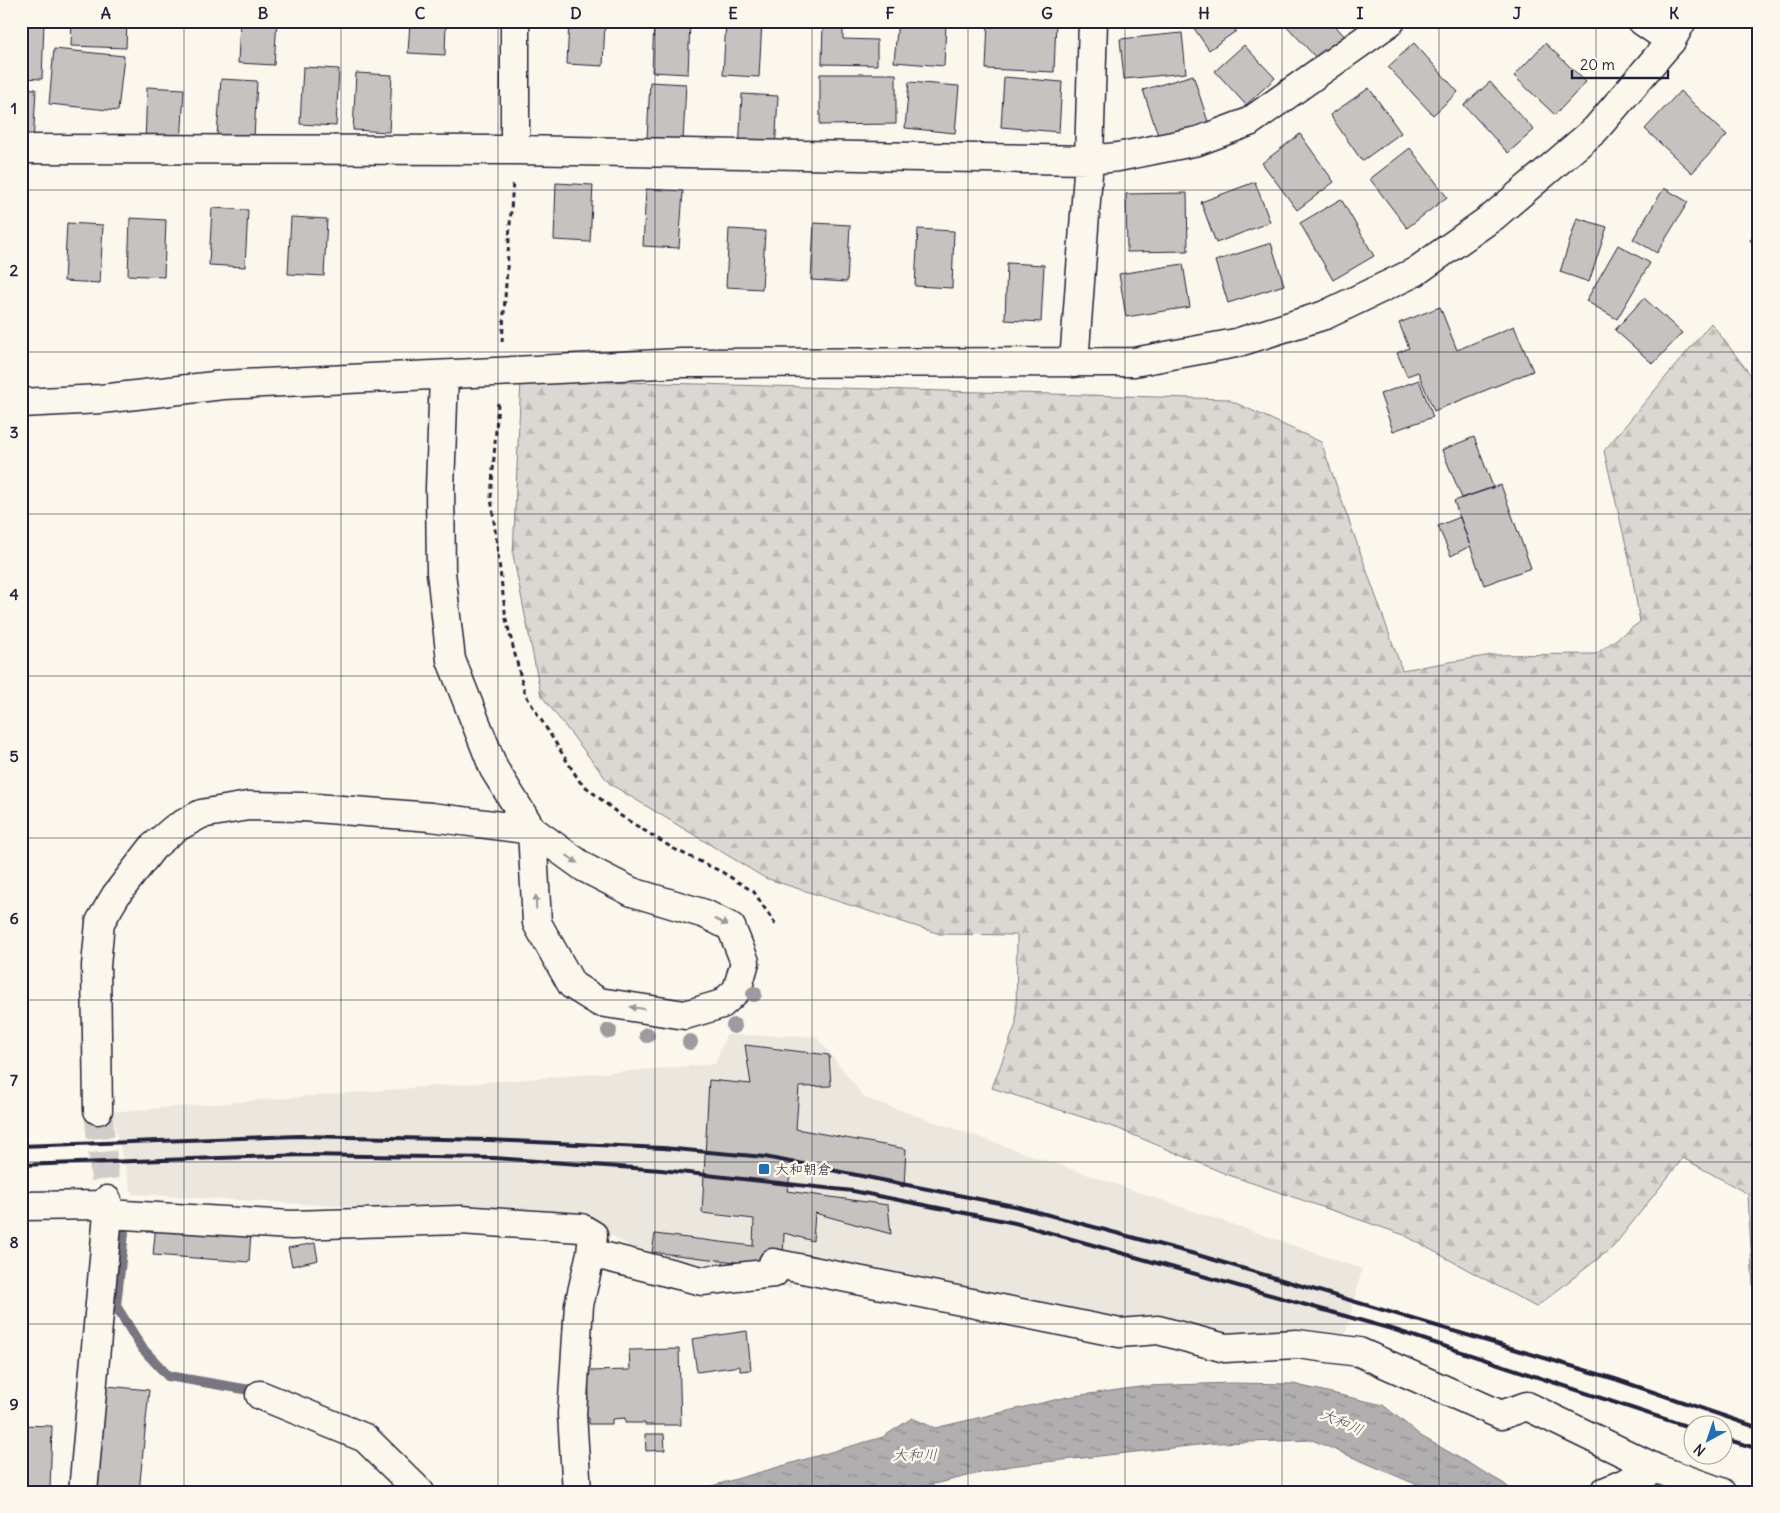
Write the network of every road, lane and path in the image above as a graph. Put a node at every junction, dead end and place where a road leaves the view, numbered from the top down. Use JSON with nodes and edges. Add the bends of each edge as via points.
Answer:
{"nodes":[{"id":1,"x":515,"y":21,"type":"edge"},
{"id":2,"x":1093,"y":21,"type":"edge"},
{"id":3,"x":1391,"y":21,"type":"edge"},
{"id":4,"x":1642,"y":21,"type":"edge"},
{"id":5,"x":1677,"y":31,"type":"edge"},
{"id":6,"x":21,"y":149,"type":"edge"},
{"id":7,"x":515,"y":150,"type":"junction"},
{"id":8,"x":1089,"y":160,"type":"junction"},
{"id":9,"x":502,"y":348,"type":"dead end"},
{"id":10,"x":1074,"y":363,"type":"junction"},
{"id":11,"x":444,"y":375,"type":"junction"},
{"id":12,"x":498,"y":398,"type":"dead end"},
{"id":13,"x":21,"y":403,"type":"edge"},
{"id":14,"x":532,"y":830,"type":"junction"},
{"id":15,"x":777,"y":927,"type":"dead end"},
{"id":16,"x":98,"y":1110,"type":"tunnel mouth"},
{"id":17,"x":21,"y":1206,"type":"edge"},
{"id":18,"x":107,"y":1206,"type":"junction"},
{"id":19,"x":591,"y":1253,"type":"junction"},
{"id":20,"x":260,"y":1395,"type":"dead end"},
{"id":21,"x":1657,"y":1469,"type":"junction"},
{"id":22,"x":1615,"y":1487,"type":"edge"},
{"id":23,"x":84,"y":1492,"type":"edge"},
{"id":24,"x":420,"y":1492,"type":"edge"},
{"id":25,"x":577,"y":1492,"type":"edge"},
{"id":26,"x":1721,"y":1492,"type":"edge"}],
"edges":[{"from":1,"to":7,"type":"street"},
{"from":2,"to":8,"type":"street"},
{"from":3,"to":8,"type":"street","via":[[1249,122],[1198,141]]},
{"from":4,"to":5,"type":"street"},
{"from":5,"to":10,"type":"street","via":[[1595,130],[1494,216],[1415,272],[1326,315],[1236,343],[1134,362]]},
{"from":6,"to":7,"type":"street"},
{"from":7,"to":8,"type":"street"},
{"from":7,"to":9,"type":"path"},
{"from":8,"to":10,"type":"street"},
{"from":10,"to":11,"type":"street","via":[[682,363]]},
{"from":11,"to":13,"type":"street","via":[[223,385],[101,399]]},
{"from":11,"to":14,"type":"street","via":[[441,572],[451,660],[494,769]]},
{"from":12,"to":15,"type":"path","via":[[491,497],[506,619],[525,694],[580,782],[620,816],[754,892]]},
{"from":14,"to":14,"type":"street","one_way":true,"via":[[585,868],[632,892],[706,914],[731,927],[745,962],[737,990],[722,1004],[685,1015],[599,1002],[572,985],[537,923]]},
{"from":14,"to":16,"type":"street","via":[[431,817],[248,806],[201,814],[174,829],[154,847],[116,895],[100,922],[96,966]]},
{"from":17,"to":18,"type":"street"},
{"from":18,"to":19,"type":"street","via":[[291,1225],[460,1220],[581,1228],[593,1235]]},
{"from":18,"to":23,"type":"street"},
{"from":19,"to":21,"type":"street","via":[[702,1281],[774,1273],[774,1263],[1120,1333],[1158,1330],[1225,1348],[1297,1344],[1360,1352],[1502,1415],[1526,1406]]},
{"from":19,"to":25,"type":"street","via":[[579,1305],[572,1414]]},
{"from":20,"to":24,"type":"street","via":[[365,1438]]},
{"from":21,"to":22,"type":"street"},
{"from":21,"to":26,"type":"street"}]}
